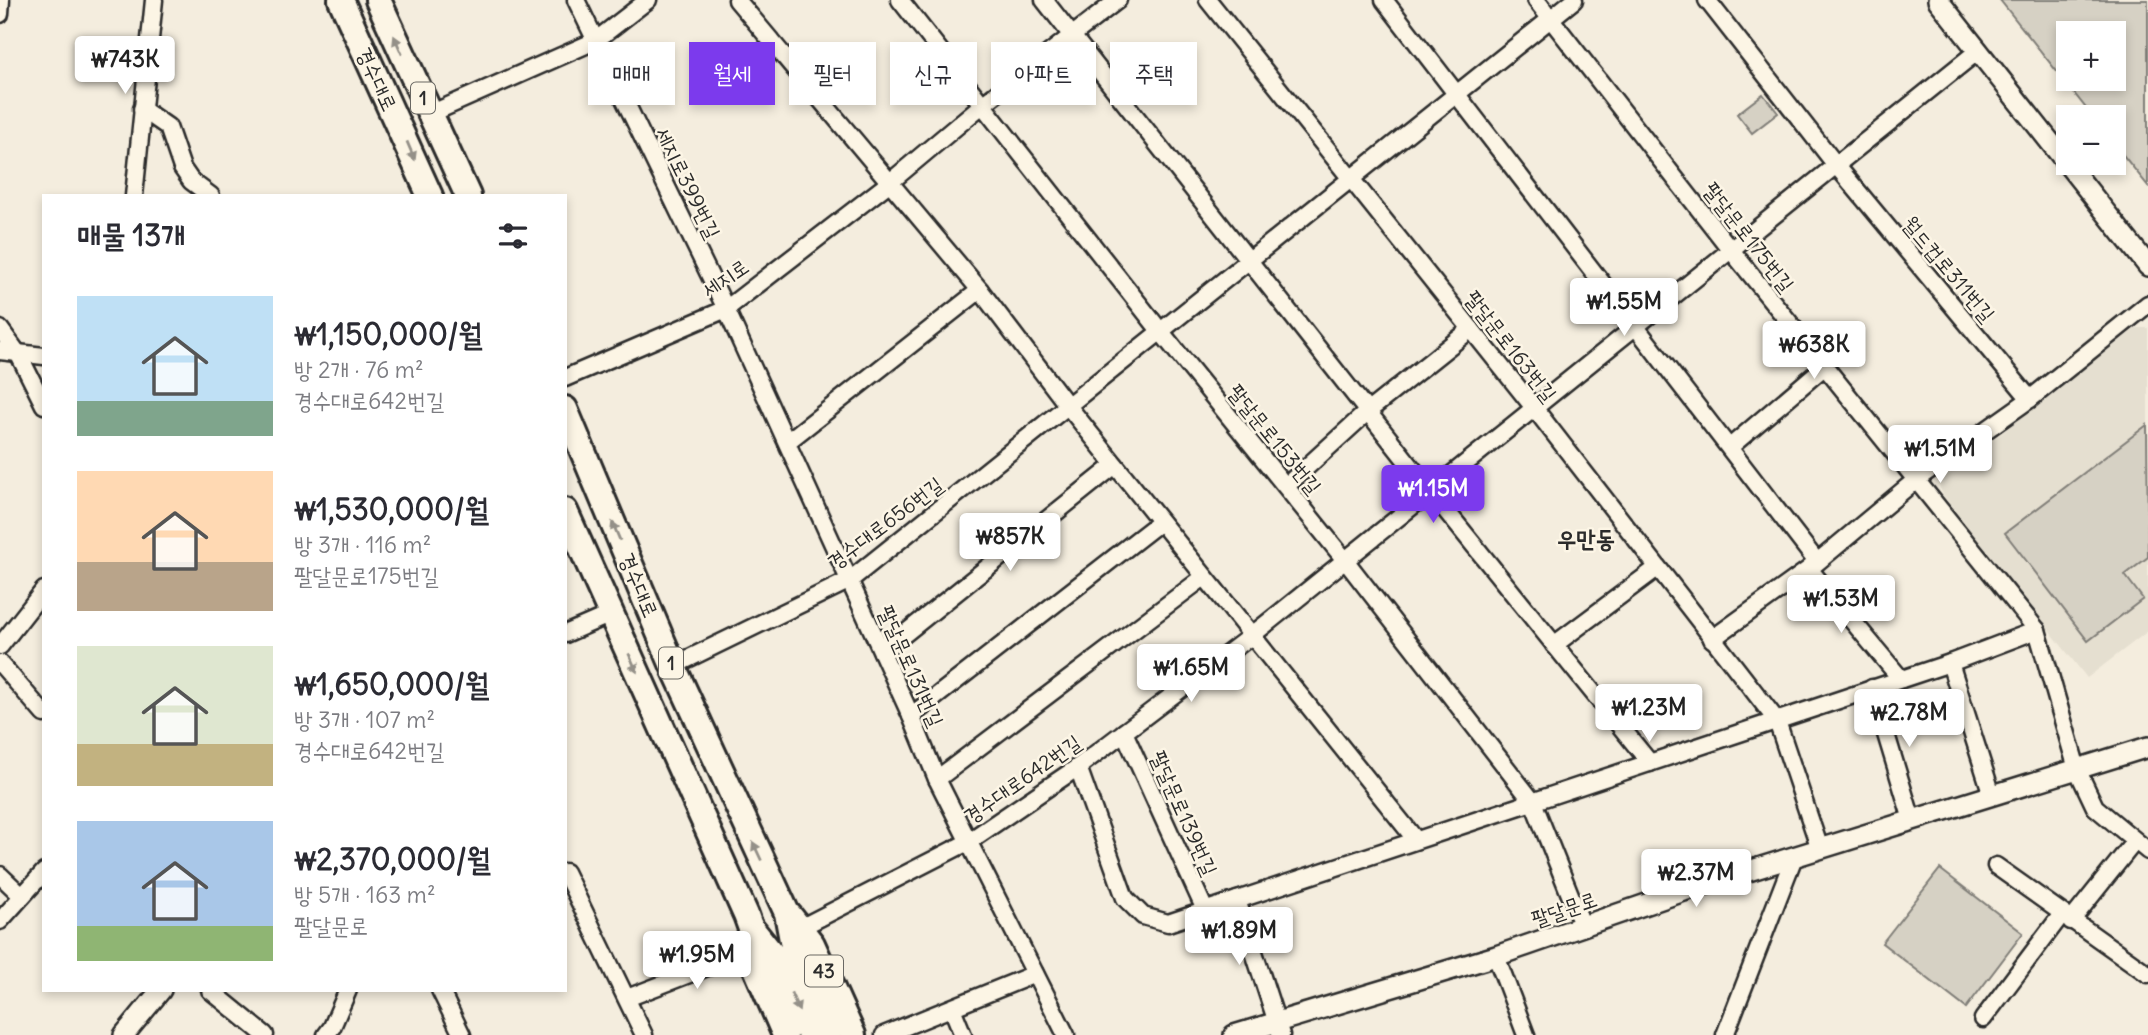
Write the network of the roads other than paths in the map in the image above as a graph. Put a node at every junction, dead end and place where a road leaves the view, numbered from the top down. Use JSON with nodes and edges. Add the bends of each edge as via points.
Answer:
{"nodes":[{"id":1,"x":1,"y":0,"type":"edge"},
{"id":2,"x":154,"y":0,"type":"edge"},
{"id":3,"x":341,"y":0,"type":"edge"},
{"id":4,"x":378,"y":0,"type":"edge"},
{"id":5,"x":576,"y":0,"type":"edge"},
{"id":6,"x":648,"y":0,"type":"edge"},
{"id":7,"x":737,"y":0,"type":"edge"},
{"id":8,"x":900,"y":0,"type":"edge"},
{"id":9,"x":1044,"y":0,"type":"edge"},
{"id":10,"x":1118,"y":0,"type":"edge"},
{"id":11,"x":1208,"y":0,"type":"edge"},
{"id":12,"x":1384,"y":0,"type":"edge"},
{"id":13,"x":1536,"y":0,"type":"edge"},
{"id":14,"x":1574,"y":0,"type":"edge"},
{"id":15,"x":1707,"y":0,"type":"edge"},
{"id":16,"x":1938,"y":0,"type":"edge"},
{"id":17,"x":0,"y":14,"type":"edge"},
{"id":18,"x":1551,"y":19,"type":"junction"},
{"id":19,"x":1071,"y":36,"type":"junction"},
{"id":20,"x":595,"y":41,"type":"junction"},
{"id":21,"x":1979,"y":50,"type":"junction"},
{"id":22,"x":1457,"y":94,"type":"junction"},
{"id":23,"x":982,"y":105,"type":"junction"},
{"id":24,"x":142,"y":109,"type":"junction"},
{"id":25,"x":430,"y":114,"type":"junction"},
{"id":26,"x":1836,"y":165,"type":"junction"},
{"id":27,"x":1351,"y":179,"type":"junction"},
{"id":28,"x":889,"y":183,"type":"junction"},
{"id":29,"x":134,"y":194,"type":"edge"},
{"id":30,"x":208,"y":194,"type":"edge"},
{"id":31,"x":429,"y":194,"type":"edge"},
{"id":32,"x":467,"y":194,"type":"edge"},
{"id":33,"x":1731,"y":250,"type":"junction"},
{"id":34,"x":1249,"y":261,"type":"junction"},
{"id":35,"x":2148,"y":266,"type":"edge"},
{"id":36,"x":980,"y":290,"type":"junction"},
{"id":37,"x":2148,"y":304,"type":"edge"},
{"id":38,"x":726,"y":309,"type":"junction"},
{"id":39,"x":1637,"y":326,"type":"junction"},
{"id":40,"x":0,"y":329,"type":"edge"},
{"id":41,"x":1471,"y":329,"type":"junction"},
{"id":42,"x":1161,"y":332,"type":"junction"},
{"id":43,"x":0,"y":351,"type":"edge"},
{"id":44,"x":19,"y":355,"type":"junction"},
{"id":45,"x":42,"y":356,"type":"edge"},
{"id":46,"x":1825,"y":366,"type":"junction"},
{"id":47,"x":567,"y":377,"type":"edge"},
{"id":48,"x":2030,"y":399,"type":"junction"},
{"id":49,"x":42,"y":401,"type":"edge"},
{"id":50,"x":1068,"y":406,"type":"junction"},
{"id":51,"x":1535,"y":409,"type":"junction"},
{"id":52,"x":1367,"y":412,"type":"junction"},
{"id":53,"x":567,"y":413,"type":"edge"},
{"id":54,"x":787,"y":442,"type":"junction"},
{"id":55,"x":1730,"y":447,"type":"junction"},
{"id":56,"x":1115,"y":465,"type":"junction"},
{"id":57,"x":1917,"y":479,"type":"junction"},
{"id":58,"x":1286,"y":486,"type":"junction"},
{"id":59,"x":1431,"y":492,"type":"junction"},
{"id":60,"x":567,"y":515,"type":"edge"},
{"id":61,"x":1160,"y":522,"type":"junction"},
{"id":62,"x":1345,"y":560,"type":"junction"},
{"id":63,"x":1813,"y":565,"type":"junction"},
{"id":64,"x":1657,"y":568,"type":"junction"},
{"id":65,"x":1204,"y":577,"type":"junction"},
{"id":66,"x":850,"y":580,"type":"junction"},
{"id":67,"x":42,"y":593,"type":"edge"},
{"id":68,"x":611,"y":614,"type":"junction"},
{"id":69,"x":2037,"y":630,"type":"junction"},
{"id":70,"x":567,"y":633,"type":"edge"},
{"id":71,"x":1251,"y":636,"type":"junction"},
{"id":72,"x":1712,"y":639,"type":"junction"},
{"id":73,"x":1554,"y":645,"type":"junction"},
{"id":74,"x":0,"y":646,"type":"edge"},
{"id":75,"x":882,"y":652,"type":"junction"},
{"id":76,"x":0,"y":663,"type":"edge"},
{"id":77,"x":1950,"y":663,"type":"junction"},
{"id":78,"x":673,"y":666,"type":"junction"},
{"id":79,"x":1901,"y":679,"type":"junction"},
{"id":80,"x":1872,"y":688,"type":"junction"},
{"id":81,"x":42,"y":713,"type":"edge"},
{"id":82,"x":911,"y":716,"type":"junction"},
{"id":83,"x":1777,"y":721,"type":"junction"},
{"id":84,"x":1124,"y":732,"type":"junction"},
{"id":85,"x":2148,"y":747,"type":"edge"},
{"id":86,"x":1650,"y":763,"type":"junction"},
{"id":87,"x":1078,"y":768,"type":"junction"},
{"id":88,"x":2077,"y":769,"type":"junction"},
{"id":89,"x":937,"y":779,"type":"junction"},
{"id":90,"x":1992,"y":795,"type":"junction"},
{"id":91,"x":1532,"y":802,"type":"junction"},
{"id":92,"x":1912,"y":820,"type":"junction"},
{"id":93,"x":1416,"y":840,"type":"junction"},
{"id":94,"x":968,"y":842,"type":"junction"},
{"id":95,"x":2141,"y":846,"type":"edge"},
{"id":96,"x":1820,"y":849,"type":"junction"},
{"id":97,"x":1794,"y":857,"type":"junction"},
{"id":98,"x":1996,"y":866,"type":"dead end"},
{"id":99,"x":42,"y":874,"type":"edge"},
{"id":100,"x":0,"y":875,"type":"edge"},
{"id":101,"x":567,"y":876,"type":"edge"},
{"id":102,"x":23,"y":896,"type":"junction"},
{"id":103,"x":1237,"y":900,"type":"junction"},
{"id":104,"x":1205,"y":910,"type":"junction"},
{"id":105,"x":2066,"y":917,"type":"junction"},
{"id":106,"x":793,"y":920,"type":"junction"},
{"id":107,"x":0,"y":921,"type":"edge"},
{"id":108,"x":1583,"y":927,"type":"junction"},
{"id":109,"x":752,"y":939,"type":"junction"},
{"id":110,"x":1496,"y":956,"type":"junction"},
{"id":111,"x":1035,"y":974,"type":"junction"},
{"id":112,"x":2148,"y":974,"type":"edge"},
{"id":113,"x":159,"y":992,"type":"edge"},
{"id":114,"x":212,"y":992,"type":"edge"},
{"id":115,"x":347,"y":992,"type":"edge"},
{"id":116,"x":441,"y":992,"type":"edge"},
{"id":117,"x":627,"y":998,"type":"junction"},
{"id":118,"x":952,"y":1008,"type":"junction"},
{"id":119,"x":1983,"y":1019,"type":"dead end"},
{"id":120,"x":1278,"y":1029,"type":"edge"},
{"id":121,"x":124,"y":1035,"type":"edge"},
{"id":122,"x":265,"y":1035,"type":"edge"},
{"id":123,"x":326,"y":1035,"type":"edge"},
{"id":124,"x":462,"y":1035,"type":"edge"},
{"id":125,"x":644,"y":1035,"type":"edge"},
{"id":126,"x":785,"y":1035,"type":"edge"},
{"id":127,"x":810,"y":1035,"type":"edge"},
{"id":128,"x":829,"y":1035,"type":"edge"},
{"id":129,"x":853,"y":1035,"type":"edge"},
{"id":130,"x":884,"y":1035,"type":"edge"},
{"id":131,"x":962,"y":1035,"type":"edge"},
{"id":132,"x":1066,"y":1035,"type":"edge"},
{"id":133,"x":1234,"y":1035,"type":"edge"},
{"id":134,"x":1526,"y":1035,"type":"edge"},
{"id":135,"x":1725,"y":1035,"type":"edge"}],
"edges":[{"from":1,"to":17,"type":"street"},
{"from":2,"to":24,"type":"street"},
{"from":3,"to":31,"type":"main road","name":"경수대로","number":"1","one_way":true},
{"from":25,"to":4,"type":"main road","name":"경수대로","number":"1","one_way":true},
{"from":5,"to":20,"type":"street","name":"세지로399번길"},
{"from":6,"to":20,"type":"street"},
{"from":7,"to":28,"type":"street"},
{"from":8,"to":23,"type":"street"},
{"from":9,"to":19,"type":"street"},
{"from":10,"to":19,"type":"street","name":"세지로"},
{"from":11,"to":27,"type":"street","name":"팔달문로163번길"},
{"from":12,"to":22,"type":"street"},
{"from":13,"to":18,"type":"street","name":"팔달문로175번길"},
{"from":14,"to":18,"type":"street","name":"경수대로656번길"},
{"from":15,"to":26,"type":"street","name":"월드컵로311번길"},
{"from":16,"to":21,"type":"street"},
{"from":18,"to":22,"type":"street","name":"경수대로656번길"},
{"from":18,"to":33,"type":"street","name":"팔달문로175번길"},
{"from":19,"to":23,"type":"street","name":"세지로"},
{"from":19,"to":34,"type":"street"},
{"from":20,"to":25,"type":"street"},
{"from":20,"to":38,"type":"street","name":"세지로399번길"},
{"from":21,"to":26,"type":"street"},
{"from":21,"to":35,"type":"street"},
{"from":22,"to":27,"type":"street","name":"경수대로656번길"},
{"from":22,"to":39,"type":"street"},
{"from":23,"to":28,"type":"street","name":"세지로"},
{"from":23,"to":42,"type":"street","name":"팔달문로153번길"},
{"from":24,"to":29,"type":"street"},
{"from":24,"to":30,"type":"street","via":[[168,127],[182,168]]},
{"from":25,"to":32,"type":"main road","name":"경수대로","number":"1"},
{"from":26,"to":33,"type":"street"},
{"from":26,"to":48,"type":"street","name":"월드컵로311번길"},
{"from":27,"to":34,"type":"street","name":"경수대로656번길"},
{"from":27,"to":41,"type":"street","name":"팔달문로163번길"},
{"from":28,"to":36,"type":"street"},
{"from":28,"to":38,"type":"street","name":"세지로"},
{"from":33,"to":39,"type":"street"},
{"from":33,"to":46,"type":"street","name":"팔달문로175번길"},
{"from":34,"to":42,"type":"street","name":"경수대로656번길"},
{"from":34,"to":52,"type":"street"},
{"from":36,"to":50,"type":"street"},
{"from":36,"to":54,"type":"street"},
{"from":37,"to":48,"type":"street"},
{"from":38,"to":47,"type":"street","name":"세지로"},
{"from":38,"to":54,"type":"street","name":"팔달문로131번길"},
{"from":39,"to":51,"type":"street"},
{"from":39,"to":55,"type":"street"},
{"from":40,"to":44,"type":"street"},
{"from":41,"to":51,"type":"street","name":"팔달문로163번길"},
{"from":41,"to":52,"type":"street"},
{"from":42,"to":50,"type":"street","name":"경수대로656번길"},
{"from":42,"to":58,"type":"street","name":"팔달문로153번길"},
{"from":43,"to":44,"type":"street"},
{"from":44,"to":45,"type":"street"},
{"from":44,"to":49,"type":"street"},
{"from":46,"to":55,"type":"street"},
{"from":46,"to":57,"type":"street","name":"팔달문로175번길"},
{"from":48,"to":57,"type":"street"},
{"from":50,"to":56,"type":"street"},
{"from":50,"to":66,"type":"street","name":"경수대로656번길"},
{"from":51,"to":59,"type":"street","name":"경수대로642번길"},
{"from":51,"to":64,"type":"street","name":"팔달문로163번길"},
{"from":52,"to":58,"type":"street"},
{"from":52,"to":59,"type":"street"},
{"from":78,"to":53,"type":"main road","name":"경수대로","number":"1","one_way":true},
{"from":54,"to":66,"type":"street","name":"팔달문로131번길"},
{"from":55,"to":63,"type":"street"},
{"from":56,"to":61,"type":"street"},
{"from":56,"to":75,"type":"street"},
{"from":57,"to":63,"type":"street"},
{"from":57,"to":69,"type":"street","name":"팔달문로175번길"},
{"from":58,"to":62,"type":"street","name":"팔달문로153번길"},
{"from":59,"to":62,"type":"street","name":"경수대로642번길"},
{"from":59,"to":73,"type":"street"},
{"from":60,"to":68,"type":"main road","name":"경수대로","number":"1"},
{"from":61,"to":65,"type":"street"},
{"from":61,"to":82,"type":"street"},
{"from":62,"to":71,"type":"street","name":"경수대로642번길"},
{"from":62,"to":91,"type":"street","name":"팔달문로153번길"},
{"from":63,"to":72,"type":"street"},
{"from":63,"to":79,"type":"street"},
{"from":64,"to":72,"type":"street","name":"팔달문로163번길"},
{"from":64,"to":73,"type":"street"},
{"from":65,"to":71,"type":"street"},
{"from":65,"to":89,"type":"street"},
{"from":66,"to":75,"type":"street","name":"팔달문로131번길"},
{"from":66,"to":78,"type":"street","name":"경수대로656번길"},
{"from":67,"to":74,"type":"street"},
{"from":68,"to":70,"type":"street"},
{"from":68,"to":109,"type":"main road","name":"경수대로","number":"1","one_way":true},
{"from":69,"to":77,"type":"street"},
{"from":69,"to":88,"type":"street","name":"팔달문로175번길"},
{"from":71,"to":84,"type":"street","name":"경수대로642번길"},
{"from":71,"to":93,"type":"street"},
{"from":72,"to":83,"type":"street","name":"팔달문로163번길"},
{"from":73,"to":86,"type":"street"},
{"from":75,"to":82,"type":"street","name":"팔달문로131번길"},
{"from":76,"to":81,"type":"street"},
{"from":77,"to":79,"type":"street"},
{"from":77,"to":90,"type":"street"},
{"from":106,"to":78,"type":"main road","name":"경수대로","number":"1","one_way":true},
{"from":79,"to":80,"type":"street"},
{"from":80,"to":83,"type":"street"},
{"from":80,"to":92,"type":"street"},
{"from":82,"to":89,"type":"street","name":"팔달문로131번길"},
{"from":83,"to":86,"type":"street"},
{"from":83,"to":96,"type":"street","name":"팔달문로163번길"},
{"from":84,"to":87,"type":"street","name":"경수대로642번길"},
{"from":84,"to":104,"type":"street","name":"팔달문로139번길"},
{"from":85,"to":88,"type":"street","name":"팔달문로"},
{"from":86,"to":91,"type":"street"},
{"from":87,"to":94,"type":"street","name":"경수대로642번길"},
{"from":87,"to":104,"type":"street","name":"팔달문로139번길","via":[[1125,898],[1143,916],[1168,923]]},
{"from":88,"to":90,"type":"street","name":"팔달문로"},
{"from":88,"to":95,"type":"street","name":"팔달문로175번길","via":[[2095,807]]},
{"from":89,"to":94,"type":"street","name":"팔달문로131번길"},
{"from":90,"to":92,"type":"street","name":"팔달문로"},
{"from":91,"to":93,"type":"street"},
{"from":91,"to":108,"type":"street","name":"팔달문로153번길"},
{"from":92,"to":96,"type":"street","name":"팔달문로"},
{"from":93,"to":103,"type":"street"},
{"from":94,"to":106,"type":"street","name":"경수대로642번길"},
{"from":94,"to":111,"type":"street","name":"팔달문로131번길"},
{"from":95,"to":105,"type":"street"},
{"from":96,"to":97,"type":"street","name":"팔달문로"},
{"from":97,"to":108,"type":"street","name":"팔달문로"},
{"from":97,"to":135,"type":"street"},
{"from":98,"to":105,"type":"street"},
{"from":99,"to":102,"type":"street"},
{"from":100,"to":102,"type":"street"},
{"from":101,"to":117,"type":"street"},
{"from":102,"to":107,"type":"street"},
{"from":103,"to":104,"type":"street","name":"팔달문로139번길"},
{"from":103,"to":120,"type":"street"},
{"from":105,"to":112,"type":"street"},
{"from":105,"to":119,"type":"street"},
{"from":106,"to":128,"type":"main road","name":"경수대로","number":"1","via":[[794,951]]},
{"from":106,"to":129,"type":"main road","name":"경수대로","number":"43","via":[[812,944]]},
{"from":108,"to":110,"type":"street","name":"팔달문로"},
{"from":109,"to":117,"type":"street"},
{"from":109,"to":126,"type":"main road","name":"경수대로","via":[[755,966]]},
{"from":109,"to":127,"type":"main road","name":"경수대로","number":"1","one_way":true,"via":[[776,959]]},
{"from":110,"to":120,"type":"street","name":"팔달문로"},
{"from":110,"to":134,"type":"street"},
{"from":111,"to":118,"type":"street"},
{"from":111,"to":132,"type":"street","name":"팔달문로131번길"},
{"from":113,"to":121,"type":"street"},
{"from":114,"to":122,"type":"street"},
{"from":115,"to":123,"type":"street"},
{"from":116,"to":124,"type":"street"},
{"from":117,"to":125,"type":"street"},
{"from":118,"to":130,"type":"street"},
{"from":118,"to":131,"type":"street"},
{"from":120,"to":133,"type":"street","name":"팔달문로"}]}
